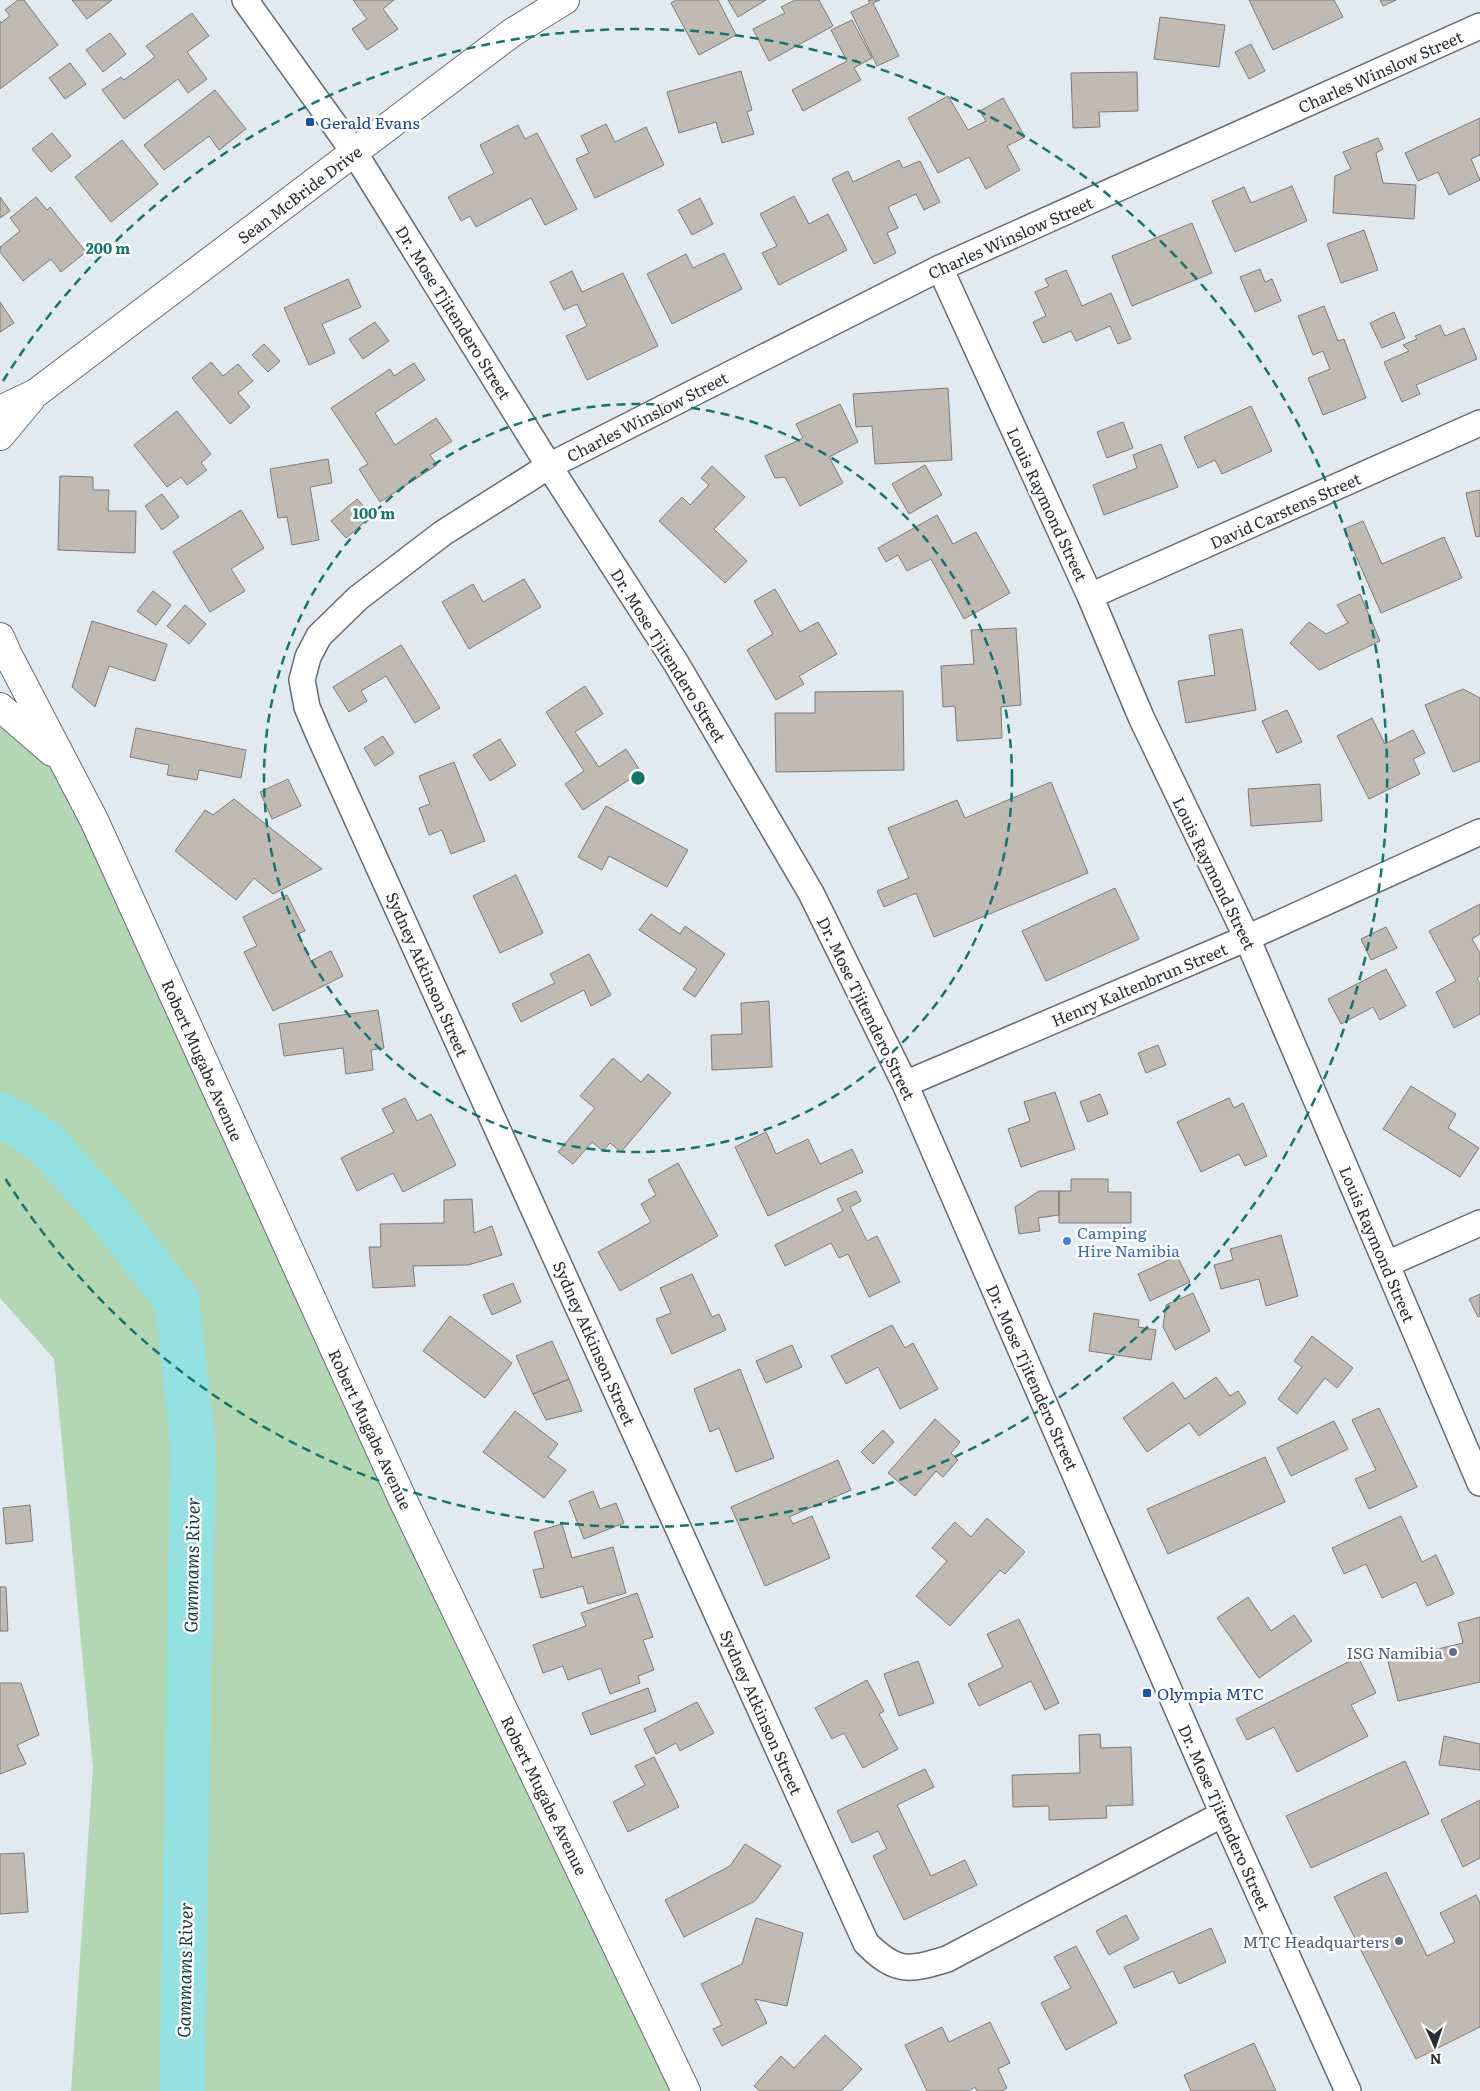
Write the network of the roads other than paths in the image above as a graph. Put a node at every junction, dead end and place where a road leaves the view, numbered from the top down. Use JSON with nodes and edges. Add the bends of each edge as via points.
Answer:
{"nodes":[{"id":1,"x":245,"y":0,"type":"edge"},
{"id":2,"x":565,"y":0,"type":"edge"},
{"id":3,"x":1480,"y":26,"type":"edge"},
{"id":4,"x":354,"y":152,"type":"junction"},
{"id":5,"x":940,"y":268,"type":"junction"},
{"id":6,"x":36,"y":393,"type":"junction"},
{"id":7,"x":0,"y":410,"type":"edge"},
{"id":8,"x":1480,"y":423,"type":"edge"},
{"id":9,"x":0,"y":436,"type":"edge"},
{"id":10,"x":549,"y":466,"type":"junction"},
{"id":11,"x":1090,"y":596,"type":"junction"},
{"id":12,"x":0,"y":637,"type":"edge"},
{"id":13,"x":0,"y":707,"type":"edge"},
{"id":14,"x":64,"y":763,"type":"junction"},
{"id":15,"x":1480,"y":832,"type":"edge"},
{"id":16,"x":1247,"y":938,"type":"junction"},
{"id":17,"x":905,"y":1084,"type":"junction"},
{"id":18,"x":1480,"y":1223,"type":"edge"},
{"id":19,"x":1387,"y":1264,"type":"junction"},
{"id":20,"x":1480,"y":1483,"type":"edge"},
{"id":21,"x":1224,"y":1814,"type":"junction"},
{"id":22,"x":686,"y":2091,"type":"edge"},
{"id":23,"x":1348,"y":2091,"type":"edge"}],
"edges":[{"from":1,"to":4,"type":"street","name":"Dr. Mose Tjitendero Street"},
{"from":2,"to":4,"type":"main road","name":"Sean McBride Drive","via":[[513,32]]},
{"from":3,"to":5,"type":"street","name":"Charles Winslow Street"},
{"from":4,"to":6,"type":"main road","name":"Sean McBride Drive"},
{"from":4,"to":10,"type":"street","name":"Dr. Mose Tjitendero Street"},
{"from":5,"to":10,"type":"street","name":"Charles Winslow Street"},
{"from":5,"to":11,"type":"street","name":"Louis Raymond Street"},
{"from":6,"to":7,"type":"main road","name":"Sean McBride Drive"},
{"from":6,"to":9,"type":"main road","name":"Sean McBride Drive"},
{"from":8,"to":11,"type":"street","name":"David Carstens Street"},
{"from":10,"to":17,"type":"street","name":"Dr. Mose Tjitendero Street","via":[[676,663],[811,893]]},
{"from":10,"to":21,"type":"street","name":"Sydney Atkinson Street","via":[[443,533],[358,598],[319,636],[308,657],[302,680],[322,742],[866,1943],[881,1958],[898,1967],[924,1966],[947,1959]]},
{"from":11,"to":16,"type":"street","name":"Louis Raymond Street","via":[[1140,717]]},
{"from":12,"to":14,"type":"main road","name":"Robert Mugabe Avenue"},
{"from":13,"to":14,"type":"main road","name":"Robert Mugabe Avenue"},
{"from":14,"to":22,"type":"main road","name":"Robert Mugabe Avenue","via":[[94,820],[402,1498]]},
{"from":15,"to":16,"type":"street","name":"Henry Kaltenbrun Street"},
{"from":16,"to":17,"type":"street","name":"Henry Kaltenbrun Street"},
{"from":16,"to":19,"type":"street","name":"Louis Raymond Street"},
{"from":17,"to":21,"type":"street","name":"Dr. Mose Tjitendero Street"},
{"from":18,"to":19,"type":"street"},
{"from":19,"to":20,"type":"street","name":"Louis Raymond Street"},
{"from":21,"to":23,"type":"street","name":"Dr. Mose Tjitendero Street"}]}
